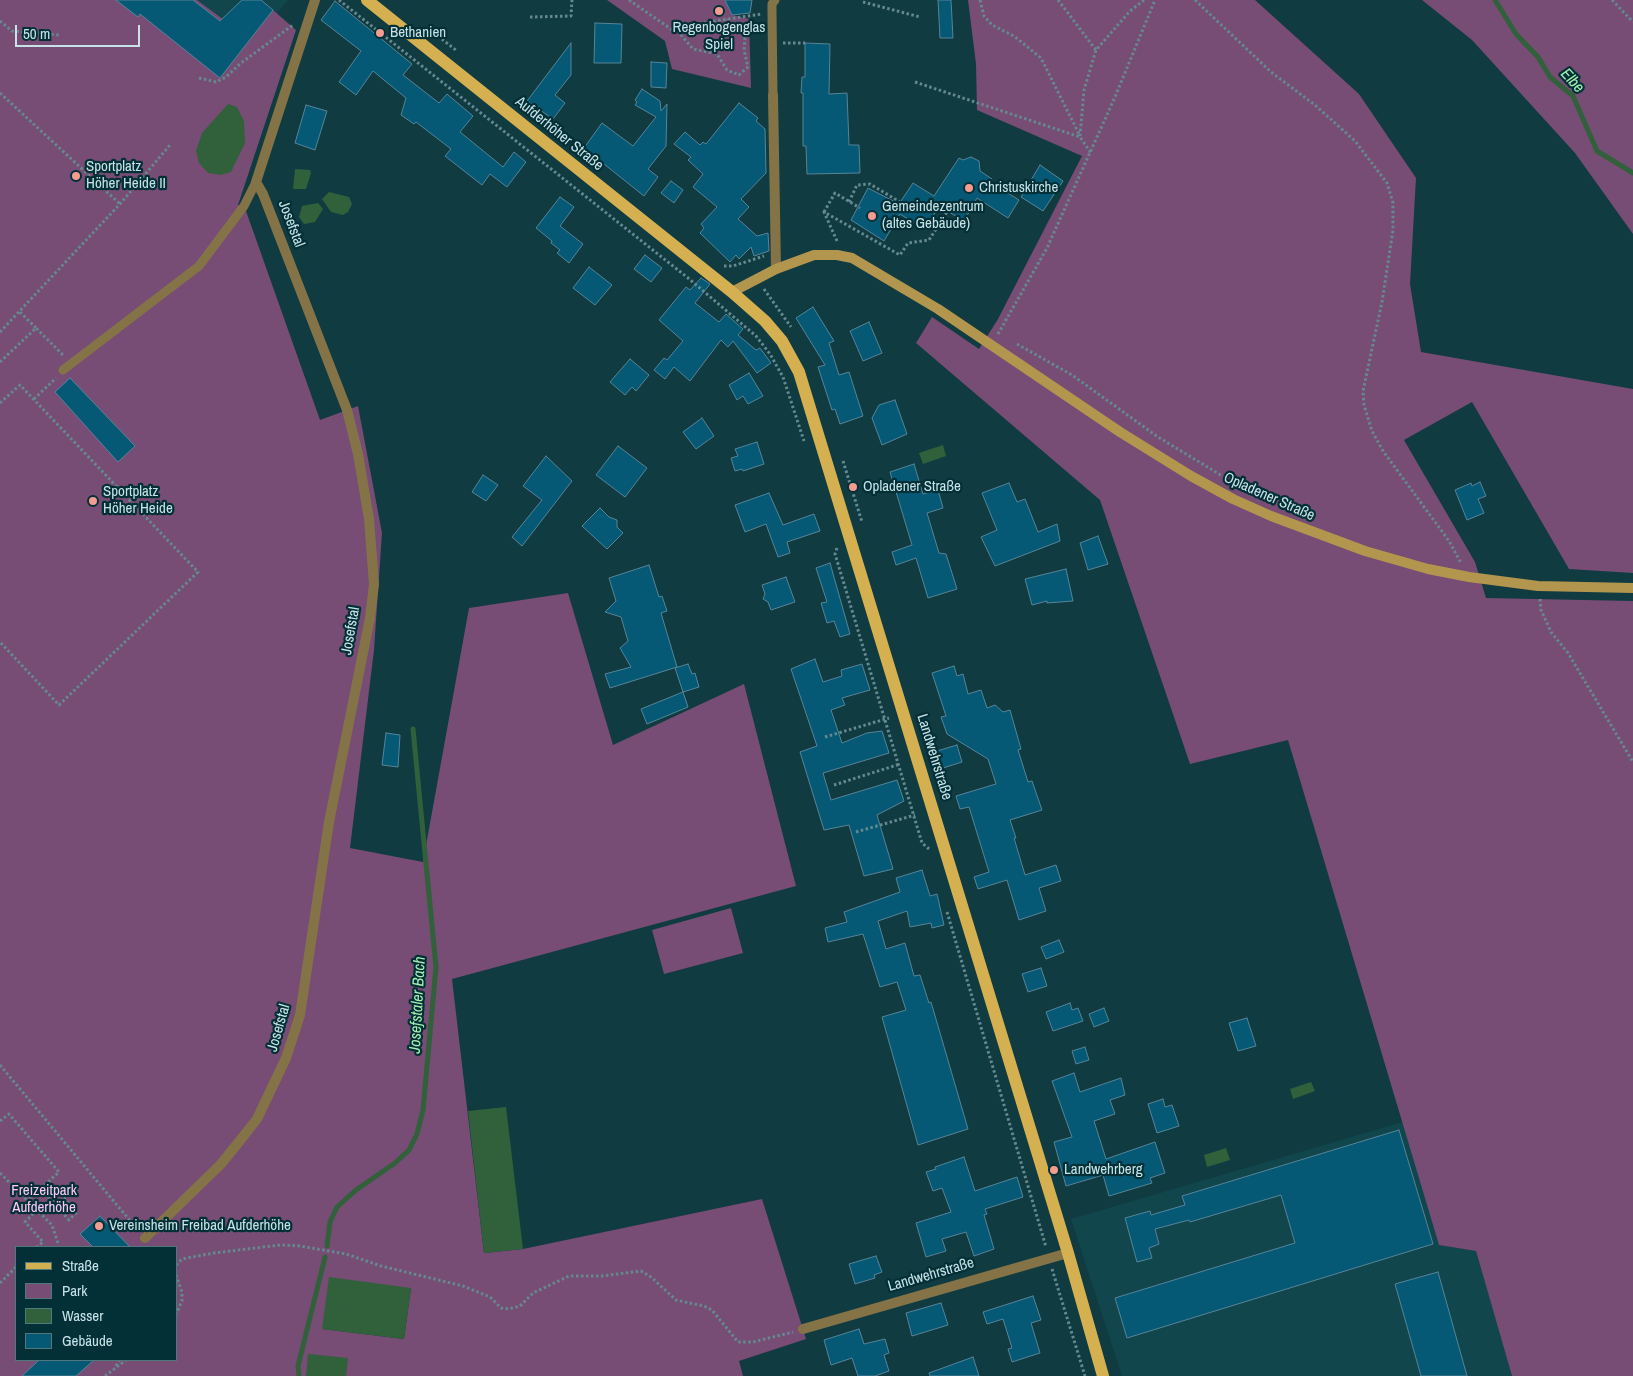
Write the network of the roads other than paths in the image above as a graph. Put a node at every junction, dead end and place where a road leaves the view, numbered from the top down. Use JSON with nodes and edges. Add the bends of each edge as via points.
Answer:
{"nodes":[{"id":1,"x":367,"y":0,"type":"edge"},
{"id":2,"x":775,"y":0,"type":"edge"},
{"id":3,"x":313,"y":5,"type":"edge"},
{"id":4,"x":773,"y":95,"type":"joint"},
{"id":5,"x":256,"y":182,"type":"junction"},
{"id":6,"x":776,"y":269,"type":"junction"},
{"id":7,"x":732,"y":292,"type":"junction"},
{"id":8,"x":63,"y":370,"type":"road end"},
{"id":9,"x":1633,"y":588,"type":"edge"},
{"id":10,"x":145,"y":1238,"type":"road end"},
{"id":11,"x":1068,"y":1253,"type":"junction"},
{"id":12,"x":803,"y":1329,"type":"road end"},
{"id":13,"x":1103,"y":1376,"type":"edge"}],
"edges":[{"from":1,"to":7,"type":"main road","name":"Aufderhöher Straße"},
{"from":2,"to":4,"type":"lane","via":[[772,4]]},
{"from":3,"to":5,"type":"street"},
{"from":4,"to":6,"type":"street"},
{"from":5,"to":8,"type":"lane","via":[[244,206],[200,266]]},
{"from":5,"to":10,"type":"street","name":"Josefstal","via":[[264,194],[347,410],[369,519],[374,584],[329,822],[300,1014],[286,1058],[256,1119],[238,1143],[221,1164]]},
{"from":6,"to":7,"type":"main road","name":"Opladener Straße"},
{"from":6,"to":9,"type":"main road","name":"Opladener Straße","via":[[814,255],[852,258],[938,309],[1128,437],[1233,499],[1320,536],[1419,566],[1469,577],[1538,586]]},
{"from":7,"to":11,"type":"main road","name":"Landwehrstraße","via":[[782,341],[799,372]]},
{"from":11,"to":12,"type":"street","name":"Landwehrstraße"},
{"from":11,"to":13,"type":"main road","name":"Landwehrstraße"}]}
